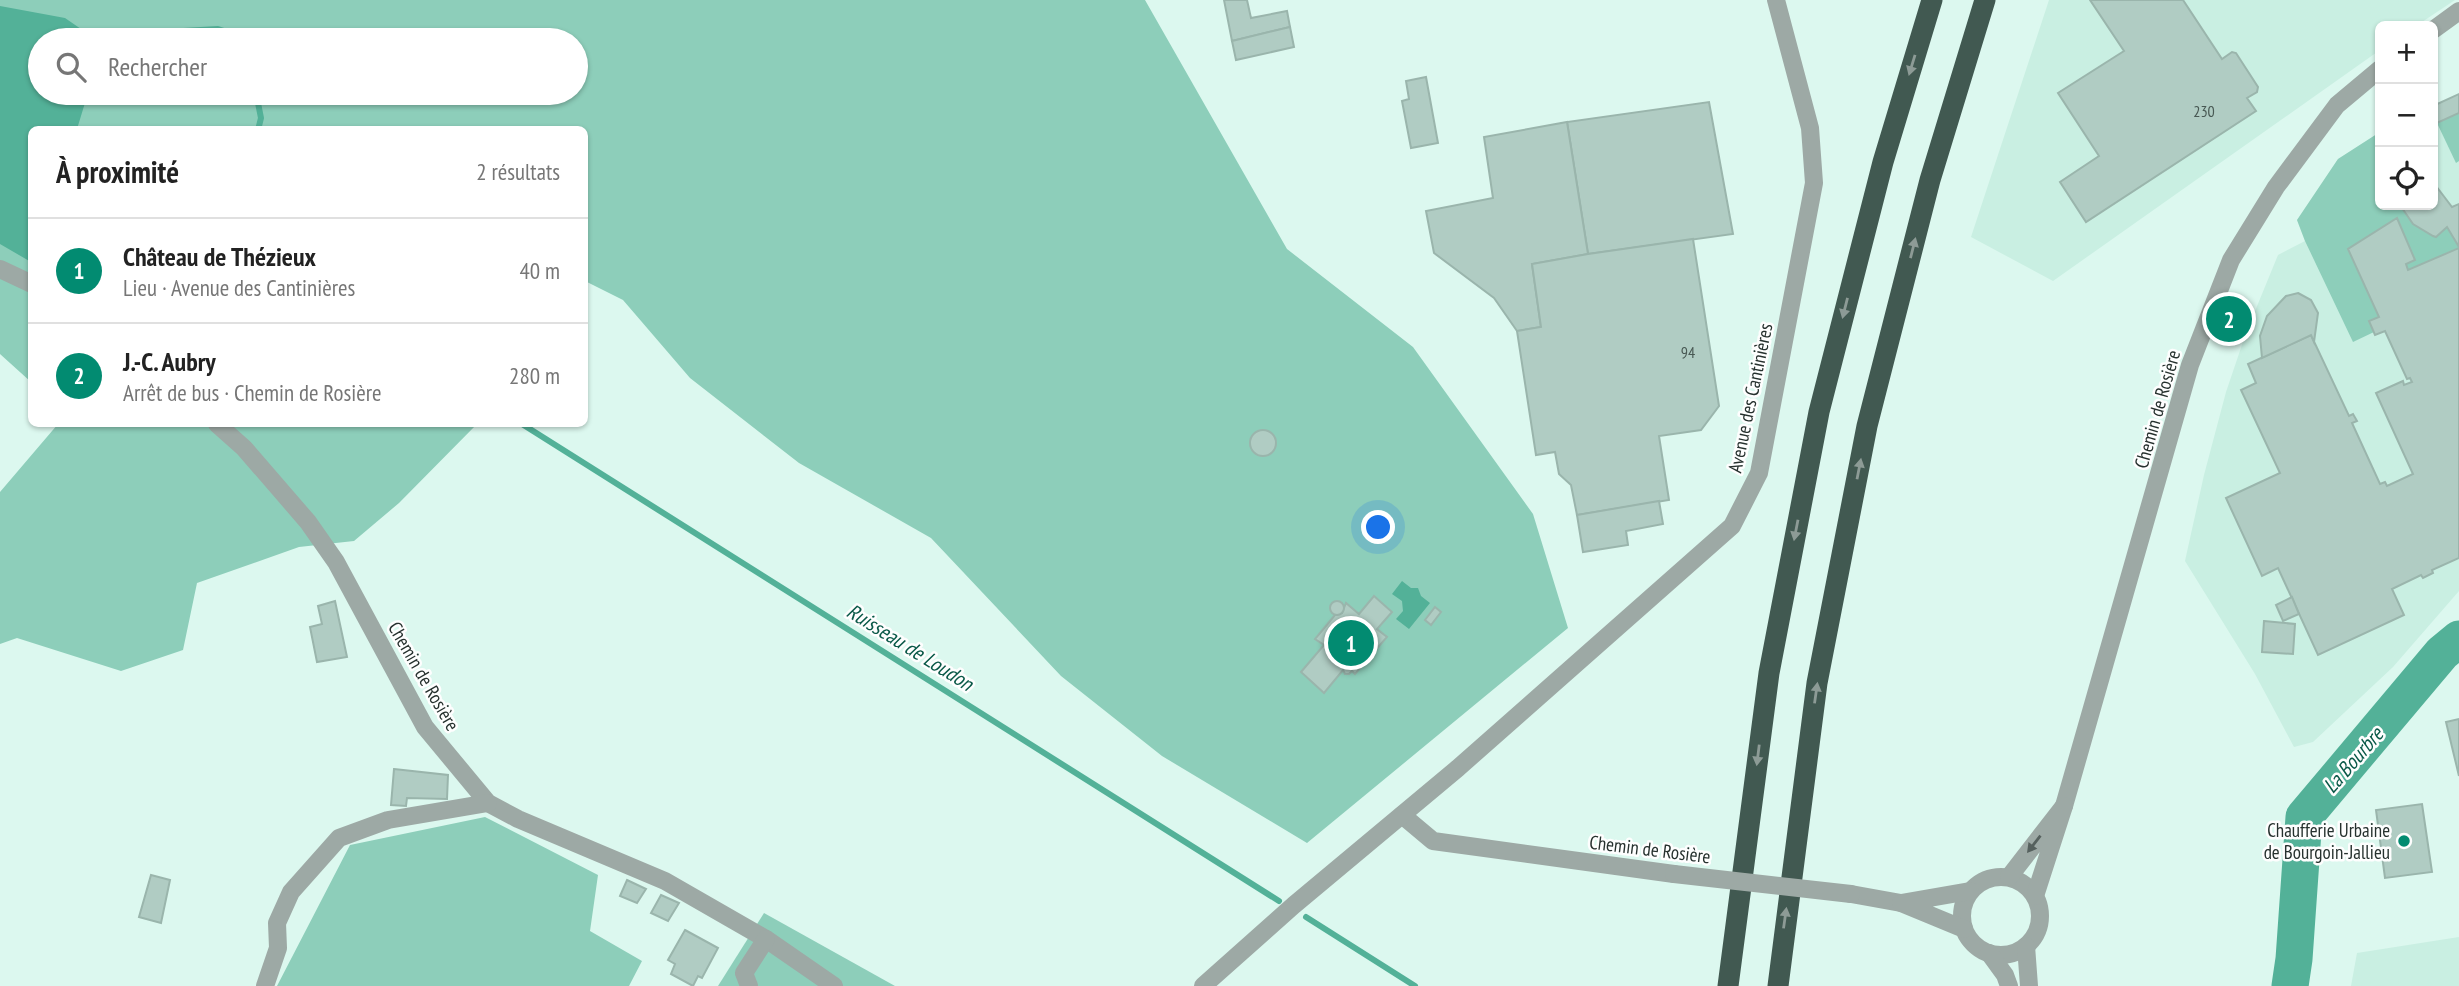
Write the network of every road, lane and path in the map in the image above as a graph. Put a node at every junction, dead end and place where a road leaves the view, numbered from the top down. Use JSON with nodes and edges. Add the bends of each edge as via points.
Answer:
{"nodes":[{"id":1,"x":1776,"y":0,"type":"edge"},
{"id":2,"x":1932,"y":0,"type":"edge"},
{"id":3,"x":1985,"y":0,"type":"edge"},
{"id":4,"x":2459,"y":11,"type":"edge"},
{"id":5,"x":2438,"y":26,"type":"edge"},
{"id":6,"x":2375,"y":73,"type":"edge"},
{"id":7,"x":0,"y":270,"type":"edge"},
{"id":8,"x":28,"y":282,"type":"edge"},
{"id":9,"x":221,"y":427,"type":"edge"},
{"id":10,"x":488,"y":803,"type":"junction"},
{"id":11,"x":2063,"y":806,"type":"junction"},
{"id":12,"x":1402,"y":815,"type":"junction"},
{"id":13,"x":2009,"y":877,"type":"junction"},
{"id":14,"x":1970,"y":891,"type":"junction"},
{"id":15,"x":2035,"y":895,"type":"junction"},
{"id":16,"x":1902,"y":903,"type":"junction"},
{"id":17,"x":1964,"y":929,"type":"junction"},
{"id":18,"x":766,"y":939,"type":"junction"},
{"id":19,"x":2026,"y":946,"type":"junction"},
{"id":20,"x":1989,"y":953,"type":"junction"},
{"id":21,"x":265,"y":986,"type":"edge"},
{"id":22,"x":748,"y":986,"type":"edge"},
{"id":23,"x":834,"y":986,"type":"edge"},
{"id":24,"x":1203,"y":986,"type":"edge"},
{"id":25,"x":1728,"y":986,"type":"edge"},
{"id":26,"x":1777,"y":986,"type":"edge"},
{"id":27,"x":2009,"y":986,"type":"edge"},
{"id":28,"x":2029,"y":986,"type":"edge"}],
"edges":[{"from":1,"to":12,"type":"street","name":"Avenue des Cantinières","via":[[1810,128],[1814,183],[1759,473],[1732,526]]},
{"from":2,"to":25,"type":"highway","one_way":true,"via":[[1883,162],[1819,412],[1769,673]]},
{"from":26,"to":3,"type":"highway","one_way":true,"via":[[1817,683],[1867,426],[1930,180]]},
{"from":4,"to":5,"type":"street"},
{"from":6,"to":11,"type":"street","name":"Chemin de Rosière","via":[[2337,105],[2276,187],[2231,260],[2190,365]]},
{"from":7,"to":8,"type":"street"},
{"from":9,"to":10,"type":"street","name":"Chemin de Rosière","via":[[308,522],[336,562],[425,727]]},
{"from":10,"to":18,"type":"street","name":"Chemin de Rosière","via":[[665,881]]},
{"from":10,"to":21,"type":"street","via":[[388,820],[339,838],[291,892],[277,923],[278,947]]},
{"from":11,"to":13,"type":"street","name":"Chemin de Rosière","one_way":true},
{"from":11,"to":15,"type":"street","name":"Chemin de Rosière"},
{"from":12,"to":16,"type":"street","name":"Chemin de Rosière","bridge":true,"via":[[1433,841]]},
{"from":12,"to":24,"type":"street"},
{"from":13,"to":14,"type":"street","via":[[1987,878]]},
{"from":13,"to":15,"type":"street"},
{"from":14,"to":16,"type":"street","name":"Chemin de Rosière"},
{"from":14,"to":17,"type":"street","via":[[1963,903]]},
{"from":15,"to":19,"type":"street","via":[[2039,928]]},
{"from":16,"to":17,"type":"street","name":"Chemin de Rosière"},
{"from":17,"to":20,"type":"street","via":[[1970,940]]},
{"from":18,"to":22,"type":"street","via":[[744,973]]},
{"from":18,"to":23,"type":"street","name":"Chemin de Rosière"},
{"from":19,"to":20,"type":"street","via":[[2015,953]]},
{"from":19,"to":28,"type":"street"},
{"from":20,"to":27,"type":"street"}]}
